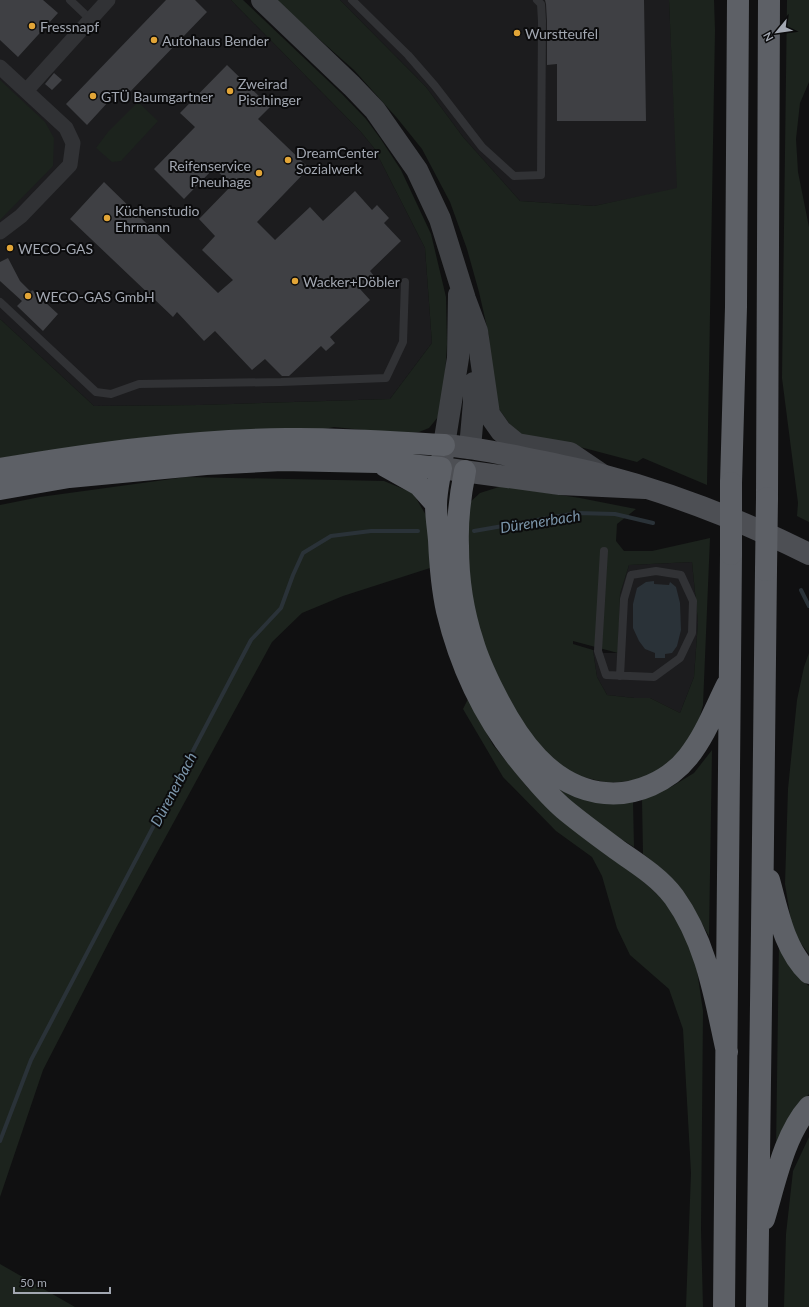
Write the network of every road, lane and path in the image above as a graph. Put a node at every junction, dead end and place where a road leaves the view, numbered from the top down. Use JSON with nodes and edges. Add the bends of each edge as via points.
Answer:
{"nodes":[{"id":1,"x":70,"y":0,"type":"edge"},
{"id":2,"x":108,"y":0,"type":"edge"},
{"id":3,"x":262,"y":0,"type":"edge"},
{"id":4,"x":352,"y":0,"type":"edge"},
{"id":5,"x":537,"y":0,"type":"edge"},
{"id":6,"x":738,"y":0,"type":"edge"},
{"id":7,"x":769,"y":0,"type":"edge"},
{"id":8,"x":90,"y":19,"type":"junction"},
{"id":9,"x":0,"y":67,"type":"edge"},
{"id":10,"x":26,"y":91,"type":"junction"},
{"id":11,"x":0,"y":232,"type":"edge"},
{"id":12,"x":405,"y":282,"type":"dead end"},
{"id":13,"x":462,"y":289,"type":"junction"},
{"id":14,"x":0,"y":302,"type":"edge"},
{"id":15,"x":444,"y":445,"type":"junction"},
{"id":16,"x":470,"y":448,"type":"junction"},
{"id":17,"x":377,"y":462,"type":"junction"},
{"id":18,"x":441,"y":468,"type":"junction"},
{"id":19,"x":0,"y":469,"type":"edge"},
{"id":20,"x":465,"y":471,"type":"junction"},
{"id":21,"x":602,"y":475,"type":"junction"},
{"id":22,"x":645,"y":488,"type":"junction"},
{"id":23,"x":0,"y":489,"type":"edge"},
{"id":24,"x":436,"y":504,"type":"junction"},
{"id":25,"x":604,"y":550,"type":"dead end"},
{"id":26,"x":809,"y":554,"type":"edge"},
{"id":27,"x":620,"y":676,"type":"junction"},
{"id":28,"x":730,"y":678,"type":"junction"},
{"id":29,"x":762,"y":857,"type":"junction"},
{"id":30,"x":809,"y":973,"type":"edge"},
{"id":31,"x":726,"y":1052,"type":"junction"},
{"id":32,"x":809,"y":1106,"type":"edge"},
{"id":33,"x":757,"y":1241,"type":"junction"},
{"id":34,"x":724,"y":1307,"type":"edge"},
{"id":35,"x":757,"y":1307,"type":"edge"}],
"edges":[{"from":1,"to":8,"type":"lane"},
{"from":2,"to":8,"type":"street"},
{"from":3,"to":13,"type":"main road","via":[[375,110],[417,170],[440,219]]},
{"from":4,"to":5,"type":"lane","via":[[408,55],[482,147],[514,176],[541,175],[542,21],[541,4]]},
{"from":6,"to":28,"type":"highway","bridge":true},
{"from":7,"to":29,"type":"highway","bridge":true,"via":[[767,498]]},
{"from":8,"to":10,"type":"street"},
{"from":9,"to":10,"type":"street"},
{"from":10,"to":11,"type":"street","via":[[66,128],[73,143],[70,165],[22,216]]},
{"from":12,"to":14,"type":"lane","via":[[403,342],[386,378],[139,384],[111,394],[96,392]]},
{"from":13,"to":15,"type":"main road","via":[[458,358]]},
{"from":13,"to":16,"type":"main road","via":[[473,351],[474,402]]},
{"from":13,"to":21,"type":"main road","via":[[477,330],[489,414],[501,431],[517,444],[570,454]]},
{"from":15,"to":16,"type":"main road"},
{"from":15,"to":18,"type":"main road"},
{"from":15,"to":19,"type":"highway","via":[[285,439],[120,451]]},
{"from":16,"to":20,"type":"main road"},
{"from":16,"to":21,"type":"main road"},
{"from":17,"to":18,"type":"highway"},
{"from":17,"to":23,"type":"highway","via":[[282,460],[206,464],[69,477]]},
{"from":17,"to":24,"type":"highway","via":[[419,485]]},
{"from":18,"to":20,"type":"main road"},
{"from":18,"to":24,"type":"highway"},
{"from":20,"to":22,"type":"main road","via":[[560,484]]},
{"from":20,"to":28,"type":"highway","via":[[460,495],[458,548],[464,606],[473,642],[500,705],[530,751],[548,769],[570,783],[593,792],[637,790],[664,778],[688,757],[701,738]]},
{"from":21,"to":22,"type":"main road"},
{"from":22,"to":26,"type":"main road","via":[[746,525]]},
{"from":24,"to":31,"type":"highway","via":[[447,611],[458,649],[487,712],[519,760],[563,808],[637,864],[673,896],[689,920],[700,944],[711,978]]},
{"from":25,"to":27,"type":"lane","via":[[598,650],[606,675]]},
{"from":27,"to":27,"type":"lane","via":[[654,677],[680,658],[692,633],[693,601],[682,575],[656,571],[631,576],[624,599]]},
{"from":28,"to":31,"type":"highway"},
{"from":29,"to":30,"type":"highway","via":[[784,936],[800,964]]},
{"from":29,"to":33,"type":"highway"},
{"from":31,"to":34,"type":"highway"},
{"from":32,"to":33,"type":"highway","via":[[783,1157]]},
{"from":33,"to":35,"type":"highway"}]}
